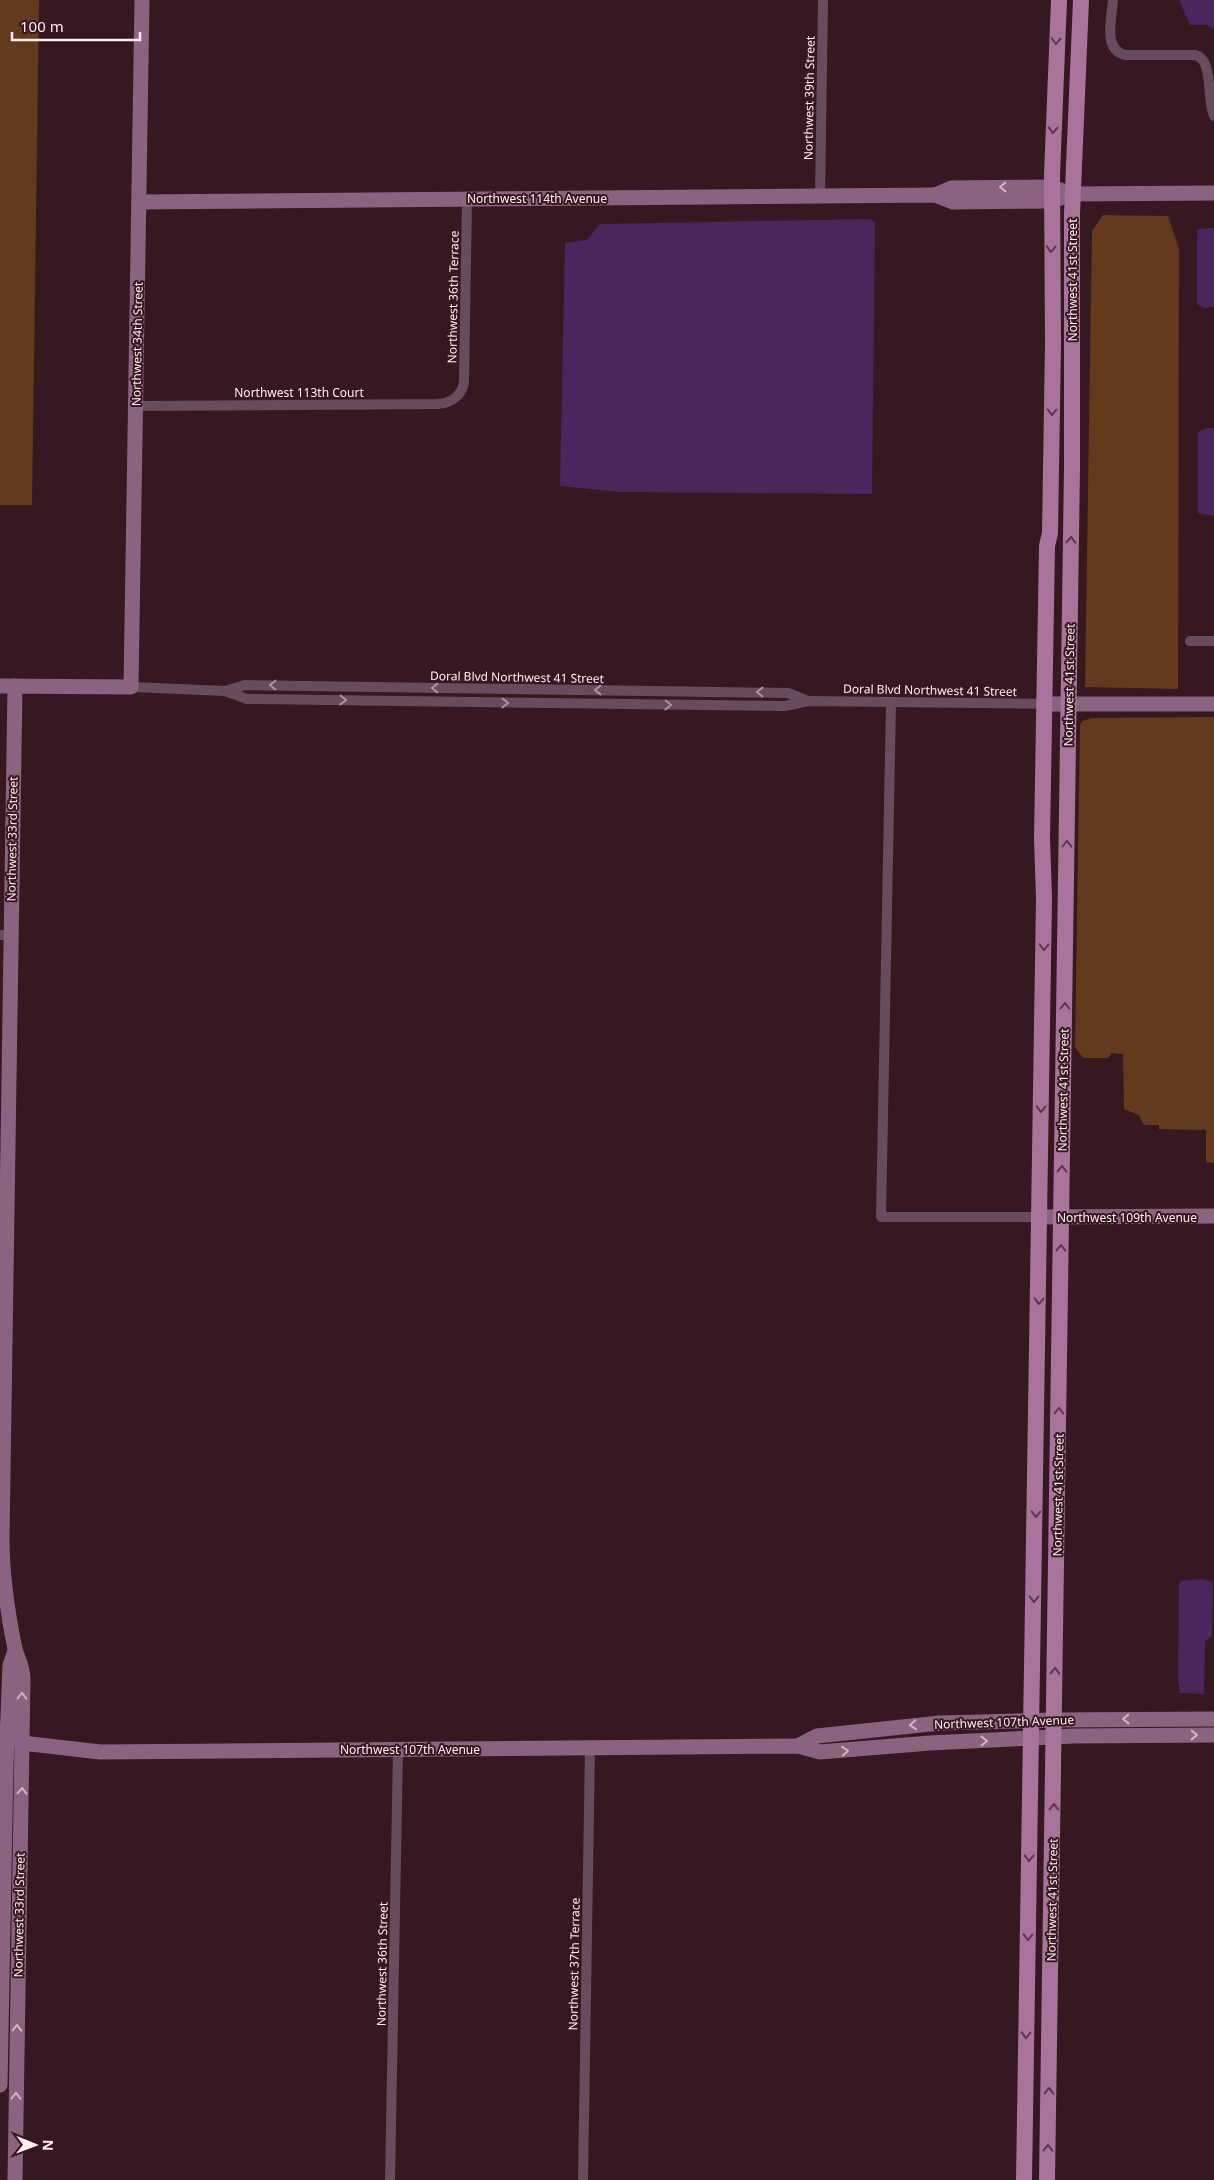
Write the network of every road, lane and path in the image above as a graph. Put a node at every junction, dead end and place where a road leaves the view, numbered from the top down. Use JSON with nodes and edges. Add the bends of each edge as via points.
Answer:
{"nodes":[{"id":1,"x":142,"y":0,"type":"edge"},
{"id":2,"x":823,"y":0,"type":"edge"},
{"id":3,"x":1059,"y":0,"type":"edge"},
{"id":4,"x":1080,"y":0,"type":"edge"},
{"id":5,"x":1113,"y":0,"type":"edge"},
{"id":6,"x":1213,"y":97,"type":"edge"},
{"id":7,"x":1214,"y":116,"type":"edge"},
{"id":8,"x":1214,"y":193,"type":"edge"},
{"id":9,"x":1052,"y":194,"type":"junction"},
{"id":10,"x":1072,"y":194,"type":"junction"},
{"id":11,"x":820,"y":196,"type":"junction"},
{"id":12,"x":467,"y":199,"type":"junction"},
{"id":13,"x":139,"y":202,"type":"junction"},
{"id":14,"x":1053,"y":344,"type":"junction"},
{"id":15,"x":1072,"y":368,"type":"junction"},
{"id":16,"x":459,"y":394,"type":"joint"},
{"id":17,"x":136,"y":406,"type":"junction"},
{"id":18,"x":1190,"y":641,"type":"dead end"},
{"id":19,"x":1214,"y":641,"type":"edge"},
{"id":20,"x":7,"y":686,"type":"edge"},
{"id":21,"x":131,"y":687,"type":"junction"},
{"id":22,"x":891,"y":703,"type":"junction"},
{"id":23,"x":1048,"y":704,"type":"junction"},
{"id":24,"x":1069,"y":704,"type":"junction"},
{"id":25,"x":1214,"y":704,"type":"edge"},
{"id":26,"x":5,"y":935,"type":"edge"},
{"id":27,"x":4,"y":1156,"type":"edge"},
{"id":28,"x":1214,"y":1216,"type":"edge"},
{"id":29,"x":1040,"y":1217,"type":"junction"},
{"id":30,"x":1062,"y":1218,"type":"junction"},
{"id":31,"x":1,"y":1511,"type":"edge"},
{"id":32,"x":15,"y":1651,"type":"junction"},
{"id":33,"x":1214,"y":1719,"type":"edge"},
{"id":34,"x":1055,"y":1720,"type":"junction"},
{"id":35,"x":1032,"y":1721,"type":"junction"},
{"id":36,"x":1214,"y":1735,"type":"edge"},
{"id":37,"x":1055,"y":1738,"type":"junction"},
{"id":38,"x":1031,"y":1740,"type":"junction"},
{"id":39,"x":4,"y":1741,"type":"edge"},
{"id":40,"x":22,"y":1743,"type":"junction"},
{"id":41,"x":798,"y":1746,"type":"junction"},
{"id":42,"x":590,"y":1748,"type":"junction"},
{"id":43,"x":398,"y":1749,"type":"junction"},
{"id":44,"x":1,"y":1994,"type":"edge"},
{"id":45,"x":18,"y":1994,"type":"junction"},
{"id":46,"x":0,"y":2085,"type":"edge"},
{"id":47,"x":15,"y":2180,"type":"edge"},
{"id":48,"x":390,"y":2180,"type":"edge"},
{"id":49,"x":584,"y":2180,"type":"edge"},
{"id":50,"x":1024,"y":2180,"type":"edge"},
{"id":51,"x":1047,"y":2180,"type":"edge"}],
"edges":[{"from":1,"to":13,"type":"street","name":"Northwest 34th Street"},
{"from":2,"to":11,"type":"street","name":"Northwest 39th Street"},
{"from":3,"to":9,"type":"main road","name":"Northwest 41st Street","one_way":true},
{"from":4,"to":10,"type":"main road","name":"Northwest 41st Street"},
{"from":5,"to":6,"type":"street","via":[[1110,40],[1116,51],[1126,55],[1203,56],[1211,68]]},
{"from":6,"to":7,"type":"street"},
{"from":8,"to":10,"type":"street","name":"Northwest 114th Avenue"},
{"from":9,"to":10,"type":"street","name":"Northwest 114th Avenue"},
{"from":9,"to":11,"type":"street","name":"Northwest 114th Avenue","via":[[953,202],[935,195]]},
{"from":9,"to":14,"type":"main road","name":"Northwest 41st Street","one_way":true},
{"from":10,"to":15,"type":"main road","name":"Northwest 41st Street"},
{"from":11,"to":12,"type":"street","name":"Northwest 114th Avenue"},
{"from":12,"to":13,"type":"street","name":"Northwest 114th Avenue"},
{"from":12,"to":16,"type":"street","name":"Northwest 36th Terrace","via":[[464,382]]},
{"from":13,"to":17,"type":"street","name":"Northwest 34th Street"},
{"from":14,"to":15,"type":"main road"},
{"from":14,"to":23,"type":"main road","name":"Northwest 41st Street","one_way":true,"via":[[1047,558]]},
{"from":24,"to":15,"type":"main road","name":"Northwest 41st Street","one_way":true},
{"from":16,"to":17,"type":"street","name":"Northwest 113th Court","via":[[438,404]]},
{"from":17,"to":21,"type":"street","name":"Northwest 34th Street"},
{"from":18,"to":19,"type":"street"},
{"from":20,"to":21,"type":"street"},
{"from":20,"to":26,"type":"street","name":"Northwest 33rd Street"},
{"from":21,"to":22,"type":"street","name":"Doral Blvd Northwest 41 Street","via":[[225,691],[245,685],[778,692],[808,701]]},
{"from":22,"to":23,"type":"street","name":"Doral Blvd Northwest 41 Street"},
{"from":22,"to":29,"type":"street","via":[[881,1216]]},
{"from":23,"to":24,"type":"street"},
{"from":23,"to":29,"type":"main road","name":"Northwest 41st Street","one_way":true,"via":[[1042,839]]},
{"from":24,"to":25,"type":"street"},
{"from":30,"to":24,"type":"main road","name":"Northwest 41st Street","one_way":true},
{"from":26,"to":27,"type":"street","name":"Northwest 33rd Street"},
{"from":27,"to":31,"type":"street","name":"Northwest 33rd Street"},
{"from":28,"to":30,"type":"street","name":"Northwest 109th Avenue"},
{"from":29,"to":30,"type":"street","name":"Northwest 109th Avenue"},
{"from":29,"to":35,"type":"main road","name":"Northwest 41st Street","one_way":true},
{"from":34,"to":30,"type":"main road","name":"Northwest 41st Street","one_way":true},
{"from":31,"to":32,"type":"street","name":"Northwest 33rd Street","via":[[3,1577]]},
{"from":32,"to":39,"type":"street","name":"Northwest 33rd Street","via":[[10,1665]]},
{"from":40,"to":32,"type":"street","name":"Northwest 33rd Street","one_way":true,"via":[[22,1666]]},
{"from":33,"to":34,"type":"street","name":"Northwest 107th Avenue","one_way":true},
{"from":34,"to":35,"type":"street","name":"Northwest 107th Avenue"},
{"from":34,"to":37,"type":"main road","name":"Northwest 41st Street"},
{"from":35,"to":38,"type":"main road","name":"Northwest 41st Street"},
{"from":35,"to":41,"type":"street","name":"Northwest 107th Avenue","one_way":true,"via":[[889,1727],[817,1736]]},
{"from":37,"to":36,"type":"street","name":"Northwest 107th Avenue","one_way":true},
{"from":37,"to":38,"type":"street","name":"Northwest 107th Avenue"},
{"from":51,"to":37,"type":"main road","name":"Northwest 41st Street","one_way":true},
{"from":41,"to":38,"type":"street","name":"Northwest 107th Avenue","one_way":true,"via":[[827,1752],[939,1742]]},
{"from":38,"to":50,"type":"main road","name":"Northwest 41st Street","one_way":true},
{"from":39,"to":40,"type":"street","name":"Northwest 107th Avenue"},
{"from":39,"to":44,"type":"street","name":"Northwest 33rd Street"},
{"from":40,"to":43,"type":"street","name":"Northwest 107th Avenue","via":[[92,1752]]},
{"from":45,"to":40,"type":"street","name":"Northwest 33rd Street","one_way":true},
{"from":41,"to":42,"type":"street","name":"Northwest 107th Avenue"},
{"from":42,"to":43,"type":"street","name":"Northwest 107th Avenue"},
{"from":42,"to":49,"type":"street","name":"Northwest 37th Terrace"},
{"from":43,"to":48,"type":"street","name":"Northwest 36th Street"},
{"from":44,"to":45,"type":"street"},
{"from":44,"to":46,"type":"street","name":"Northwest 33rd Street"},
{"from":47,"to":45,"type":"street","name":"Northwest 33rd Street","one_way":true}]}
